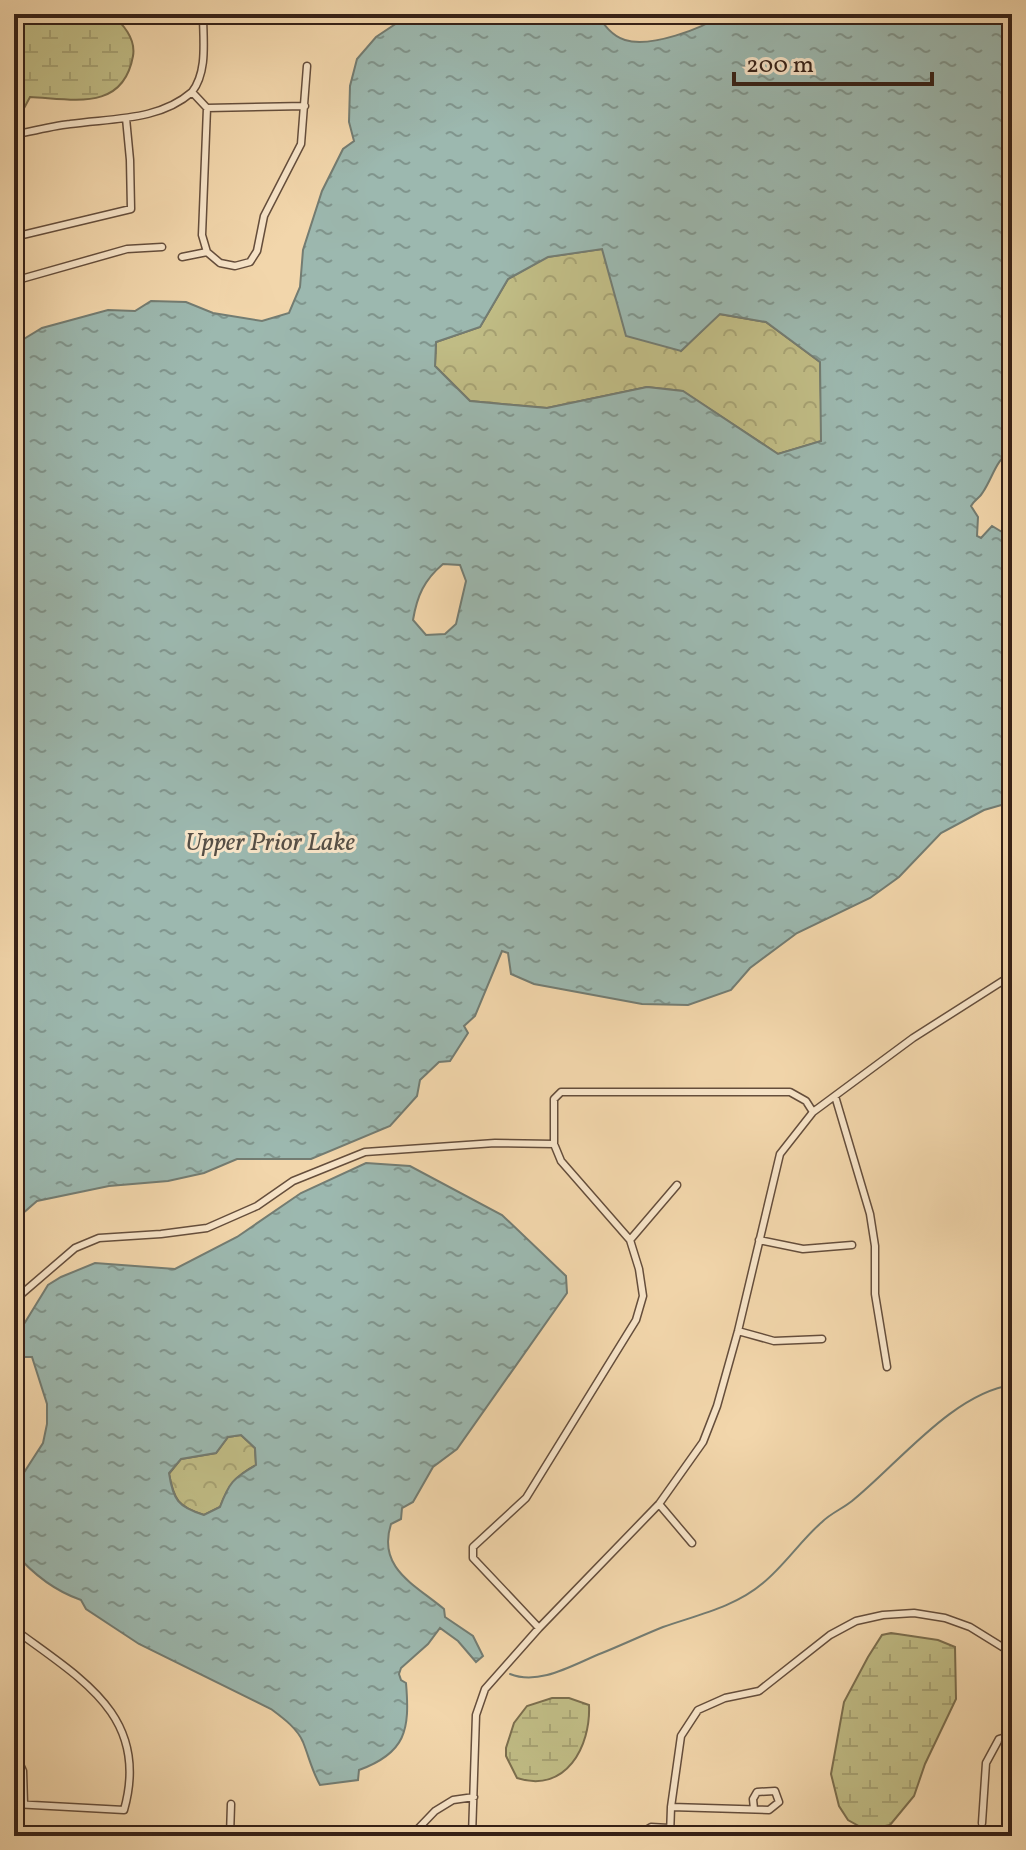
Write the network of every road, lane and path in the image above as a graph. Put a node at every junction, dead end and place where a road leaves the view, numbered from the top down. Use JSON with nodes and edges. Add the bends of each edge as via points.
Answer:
{"nodes":[{"id":1,"x":203,"y":14,"type":"edge"},
{"id":2,"x":307,"y":66,"type":"dead end"},
{"id":3,"x":192,"y":92,"type":"junction"},
{"id":4,"x":305,"y":106,"type":"junction"},
{"id":5,"x":207,"y":108,"type":"junction"},
{"id":6,"x":126,"y":118,"type":"junction"},
{"id":7,"x":14,"y":135,"type":"edge"},
{"id":8,"x":14,"y":237,"type":"edge"},
{"id":9,"x":162,"y":247,"type":"dead end"},
{"id":10,"x":207,"y":252,"type":"junction"},
{"id":11,"x":182,"y":257,"type":"dead end"},
{"id":12,"x":14,"y":281,"type":"edge"},
{"id":13,"x":1012,"y":975,"type":"edge"},
{"id":14,"x":835,"y":1096,"type":"junction"},
{"id":15,"x":813,"y":1112,"type":"junction"},
{"id":16,"x":554,"y":1144,"type":"junction"},
{"id":17,"x":677,"y":1185,"type":"dead end"},
{"id":18,"x":630,"y":1240,"type":"junction"},
{"id":19,"x":759,"y":1240,"type":"junction"},
{"id":20,"x":852,"y":1245,"type":"dead end"},
{"id":21,"x":18,"y":1297,"type":"dead end"},
{"id":22,"x":738,"y":1331,"type":"junction"},
{"id":23,"x":822,"y":1339,"type":"dead end"},
{"id":24,"x":887,"y":1367,"type":"dead end"},
{"id":25,"x":659,"y":1504,"type":"junction"},
{"id":26,"x":692,"y":1543,"type":"dead end"},
{"id":27,"x":539,"y":1628,"type":"junction"},
{"id":28,"x":14,"y":1629,"type":"edge"},
{"id":29,"x":1012,"y":1653,"type":"edge"},
{"id":30,"x":1012,"y":1735,"type":"edge"},
{"id":31,"x":14,"y":1751,"type":"edge"},
{"id":32,"x":474,"y":1797,"type":"junction"},
{"id":33,"x":14,"y":1804,"type":"edge"},
{"id":34,"x":24,"y":1804,"type":"junction"},
{"id":35,"x":231,"y":1804,"type":"dead end"},
{"id":36,"x":671,"y":1807,"type":"junction"},
{"id":37,"x":754,"y":1809,"type":"junction"},
{"id":38,"x":982,"y":1823,"type":"dead end"},
{"id":39,"x":670,"y":1832,"type":"edge"},
{"id":40,"x":474,"y":1835,"type":"edge"},
{"id":41,"x":230,"y":1836,"type":"edge"},
{"id":42,"x":411,"y":1836,"type":"edge"},
{"id":43,"x":636,"y":1836,"type":"edge"}],
"edges":[{"from":1,"to":3,"type":"street","via":[[203,64]]},
{"from":2,"to":4,"type":"street"},
{"from":3,"to":5,"type":"street"},
{"from":3,"to":6,"type":"street","via":[[179,103]]},
{"from":4,"to":5,"type":"street"},
{"from":4,"to":10,"type":"street","via":[[301,144],[264,216],[250,262],[220,263]]},
{"from":5,"to":10,"type":"street","via":[[202,235]]},
{"from":6,"to":7,"type":"street"},
{"from":6,"to":8,"type":"street","via":[[131,209]]},
{"from":9,"to":12,"type":"street","via":[[127,249]]},
{"from":10,"to":11,"type":"street"},
{"from":13,"to":14,"type":"street"},
{"from":14,"to":15,"type":"street"},
{"from":14,"to":24,"type":"street","via":[[870,1214]]},
{"from":15,"to":16,"type":"street","via":[[790,1092],[561,1092],[554,1099]]},
{"from":15,"to":19,"type":"street","via":[[780,1154]]},
{"from":16,"to":18,"type":"street","via":[[561,1161]]},
{"from":16,"to":21,"type":"street","via":[[365,1152],[293,1181],[257,1206],[207,1228],[99,1238],[75,1248]]},
{"from":17,"to":18,"type":"street"},
{"from":18,"to":27,"type":"street","via":[[643,1296],[636,1320],[526,1498],[473,1547],[473,1558]]},
{"from":19,"to":20,"type":"street","via":[[803,1249]]},
{"from":19,"to":22,"type":"street"},
{"from":22,"to":23,"type":"street","via":[[774,1341]]},
{"from":22,"to":25,"type":"street","via":[[703,1442]]},
{"from":25,"to":26,"type":"street"},
{"from":25,"to":27,"type":"street"},
{"from":27,"to":32,"type":"street","via":[[491,1679],[478,1705]]},
{"from":28,"to":34,"type":"street","via":[[106,1702],[125,1733],[131,1762],[124,1810]]},
{"from":29,"to":36,"type":"street","via":[[945,1618],[914,1613],[856,1621],[759,1691],[698,1710],[681,1736]]},
{"from":30,"to":38,"type":"street","via":[[999,1739],[986,1763]]},
{"from":31,"to":34,"type":"street","via":[[23,1771]]},
{"from":32,"to":40,"type":"street"},
{"from":32,"to":42,"type":"street","via":[[453,1800],[435,1811]]},
{"from":33,"to":34,"type":"street"},
{"from":35,"to":41,"type":"street"},
{"from":36,"to":37,"type":"street"},
{"from":36,"to":39,"type":"street"},
{"from":37,"to":37,"type":"street","via":[[777,1806],[775,1791],[757,1792]]},
{"from":39,"to":43,"type":"street","via":[[651,1827]]}]}
